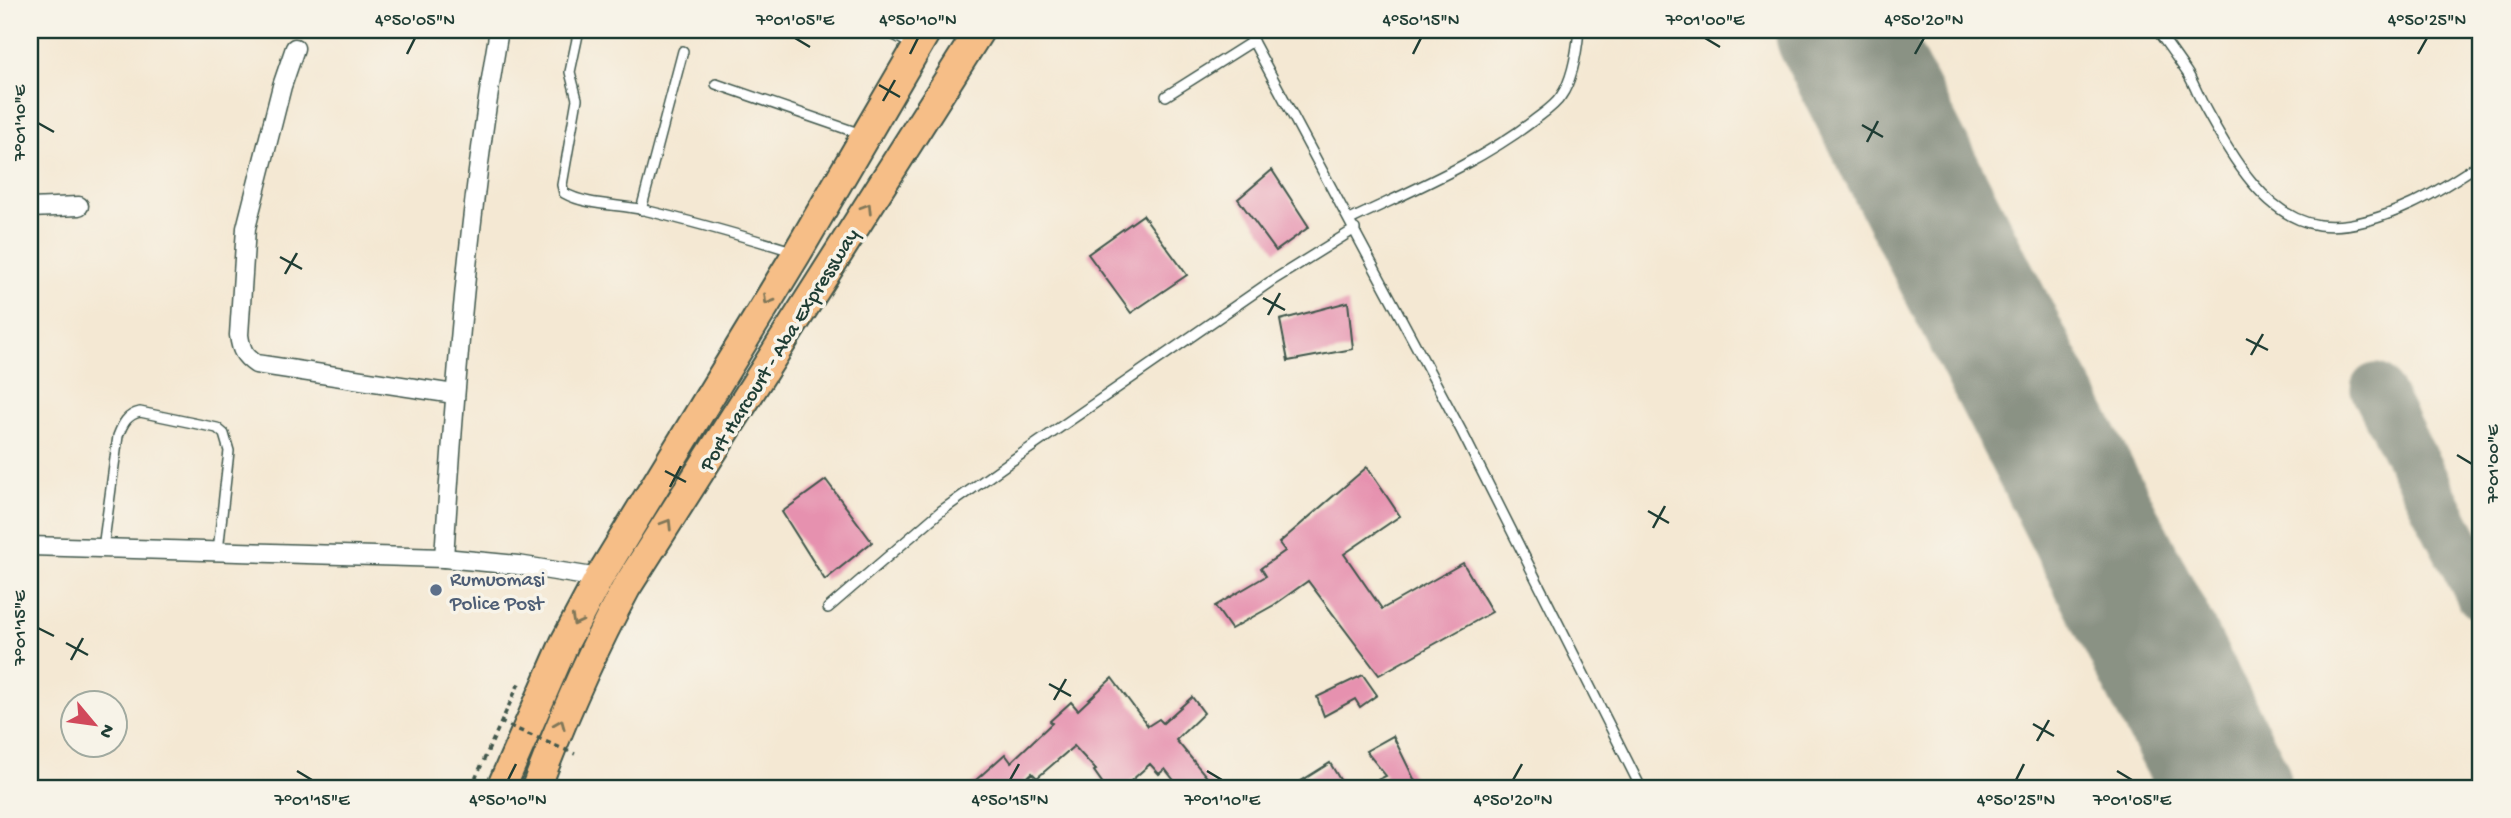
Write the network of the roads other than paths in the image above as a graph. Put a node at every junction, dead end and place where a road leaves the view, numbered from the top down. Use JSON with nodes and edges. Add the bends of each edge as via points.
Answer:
{"nodes":[{"id":1,"x":499,"y":30,"type":"edge"},
{"id":2,"x":579,"y":30,"type":"edge"},
{"id":3,"x":894,"y":30,"type":"edge"},
{"id":4,"x":980,"y":30,"type":"edge"},
{"id":5,"x":1247,"y":30,"type":"edge"},
{"id":6,"x":1579,"y":30,"type":"edge"},
{"id":7,"x":2157,"y":30,"type":"edge"},
{"id":8,"x":923,"y":36,"type":"edge"},
{"id":9,"x":1253,"y":41,"type":"junction"},
{"id":10,"x":295,"y":48,"type":"dead end"},
{"id":11,"x":683,"y":51,"type":"dead end"},
{"id":12,"x":716,"y":84,"type":"dead end"},
{"id":13,"x":1166,"y":96,"type":"dead end"},
{"id":14,"x":865,"y":135,"type":"junction"},
{"id":15,"x":2481,"y":163,"type":"edge"},
{"id":16,"x":79,"y":206,"type":"dead end"},
{"id":17,"x":30,"y":208,"type":"edge"},
{"id":18,"x":641,"y":209,"type":"junction"},
{"id":19,"x":1352,"y":224,"type":"junction"},
{"id":20,"x":797,"y":253,"type":"junction"},
{"id":21,"x":454,"y":394,"type":"junction"},
{"id":22,"x":103,"y":548,"type":"junction"},
{"id":23,"x":32,"y":550,"type":"edge"},
{"id":24,"x":218,"y":551,"type":"junction"},
{"id":25,"x":444,"y":558,"type":"junction"},
{"id":26,"x":599,"y":578,"type":"junction"},
{"id":27,"x":828,"y":608,"type":"dead end"},
{"id":28,"x":500,"y":788,"type":"edge"},
{"id":29,"x":536,"y":788,"type":"edge"},
{"id":30,"x":1641,"y":788,"type":"edge"}],
"edges":[{"from":1,"to":21,"type":"street","via":[[484,118]]},
{"from":2,"to":18,"type":"lane","via":[[570,72],[577,99],[564,193]]},
{"from":3,"to":8,"type":"street"},
{"from":29,"to":4,"type":"highway","name":"Port Harcourt - Aba Expressway","one_way":true,"via":[[561,720],[626,588]]},
{"from":5,"to":9,"type":"lane"},
{"from":6,"to":19,"type":"lane","via":[[1561,97],[1541,115],[1510,138]]},
{"from":7,"to":15,"type":"lane","via":[[2244,170],[2266,199],[2299,219],[2344,225],[2379,217],[2414,204]]},
{"from":8,"to":14,"type":"highway","name":"Port Harcourt - Aba Expressway"},
{"from":9,"to":13,"type":"lane"},
{"from":9,"to":19,"type":"lane"},
{"from":10,"to":21,"type":"street","via":[[246,228],[241,348],[256,364]]},
{"from":11,"to":18,"type":"lane"},
{"from":12,"to":14,"type":"lane"},
{"from":14,"to":20,"type":"highway","name":"Port Harcourt - Aba Expressway"},
{"from":16,"to":17,"type":"street"},
{"from":18,"to":20,"type":"lane"},
{"from":19,"to":27,"type":"lane","via":[[942,511]]},
{"from":19,"to":30,"type":"lane"},
{"from":20,"to":26,"type":"highway","name":"Port Harcourt - Aba Expressway","one_way":true},
{"from":21,"to":25,"type":"street"},
{"from":22,"to":23,"type":"street"},
{"from":22,"to":24,"type":"street"},
{"from":22,"to":24,"type":"lane","via":[[118,436],[123,422],[141,412],[217,428],[224,434],[229,451]]},
{"from":24,"to":25,"type":"street"},
{"from":25,"to":26,"type":"street"},
{"from":26,"to":28,"type":"highway","name":"Port Harcourt - Aba Expressway","one_way":true}]}
